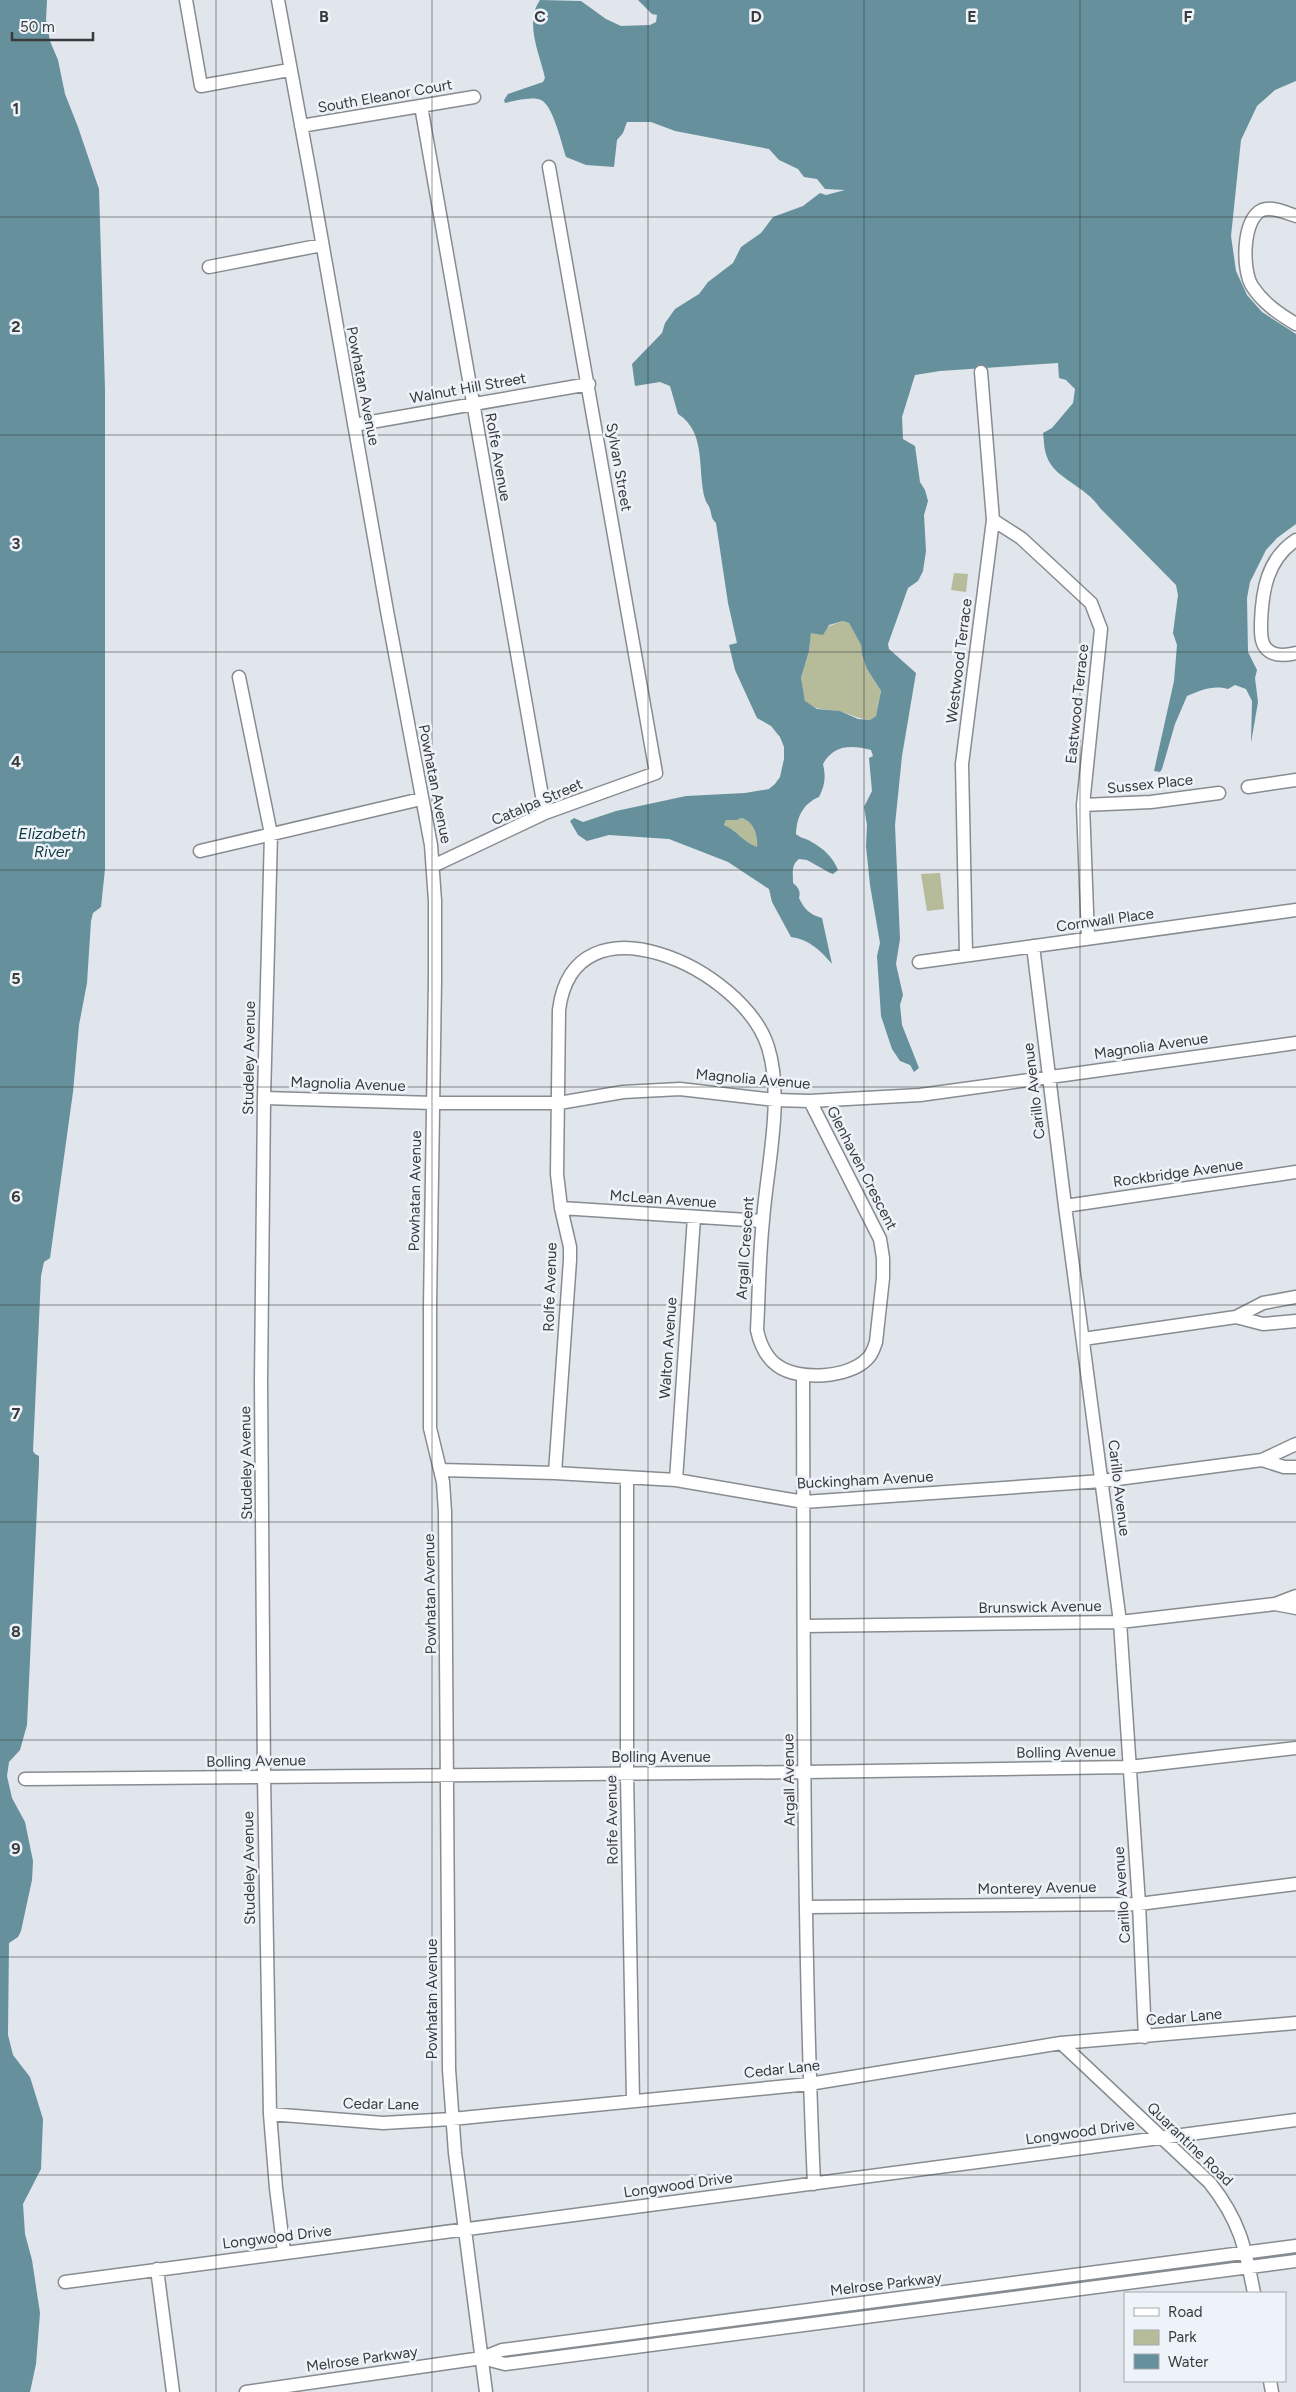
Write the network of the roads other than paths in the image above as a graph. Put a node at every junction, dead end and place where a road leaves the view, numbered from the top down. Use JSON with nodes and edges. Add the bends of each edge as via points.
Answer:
{"nodes":[{"id":1,"x":186,"y":0,"type":"edge"},
{"id":2,"x":278,"y":0,"type":"edge"},
{"id":3,"x":289,"y":70,"type":"junction"},
{"id":4,"x":474,"y":97,"type":"dead end"},
{"id":5,"x":421,"y":106,"type":"junction"},
{"id":6,"x":301,"y":126,"type":"junction"},
{"id":7,"x":549,"y":166,"type":"dead end"},
{"id":8,"x":1296,"y":216,"type":"edge"},
{"id":9,"x":322,"y":245,"type":"junction"},
{"id":10,"x":209,"y":267,"type":"dead end"},
{"id":11,"x":1296,"y":324,"type":"edge"},
{"id":12,"x":982,"y":372,"type":"dead end"},
{"id":13,"x":588,"y":384,"type":"junction"},
{"id":14,"x":472,"y":403,"type":"junction"},
{"id":15,"x":354,"y":425,"type":"junction"},
{"id":16,"x":993,"y":520,"type":"junction"},
{"id":17,"x":1296,"y":540,"type":"edge"},
{"id":18,"x":1296,"y":653,"type":"edge"},
{"id":19,"x":239,"y":676,"type":"dead end"},
{"id":20,"x":656,"y":773,"type":"joint"},
{"id":21,"x":1296,"y":780,"type":"edge"},
{"id":22,"x":1248,"y":787,"type":"dead end"},
{"id":23,"x":1219,"y":793,"type":"dead end"},
{"id":24,"x":421,"y":799,"type":"junction"},
{"id":25,"x":1083,"y":806,"type":"junction"},
{"id":26,"x":545,"y":813,"type":"junction"},
{"id":27,"x":271,"y":834,"type":"junction"},
{"id":28,"x":200,"y":851,"type":"dead end"},
{"id":29,"x":433,"y":866,"type":"junction"},
{"id":30,"x":1296,"y":910,"type":"edge"},
{"id":31,"x":1088,"y":938,"type":"junction"},
{"id":32,"x":1033,"y":946,"type":"junction"},
{"id":33,"x":966,"y":955,"type":"junction"},
{"id":34,"x":919,"y":962,"type":"dead end"},
{"id":35,"x":1296,"y":1043,"type":"edge"},
{"id":36,"x":1049,"y":1076,"type":"junction"},
{"id":37,"x":264,"y":1098,"type":"junction"},
{"id":38,"x":775,"y":1100,"type":"junction"},
{"id":39,"x":810,"y":1101,"type":"junction"},
{"id":40,"x":559,"y":1102,"type":"junction"},
{"id":41,"x":433,"y":1103,"type":"junction"},
{"id":42,"x":1296,"y":1172,"type":"edge"},
{"id":43,"x":1065,"y":1206,"type":"junction"},
{"id":44,"x":561,"y":1208,"type":"junction"},
{"id":45,"x":694,"y":1217,"type":"junction"},
{"id":46,"x":762,"y":1221,"type":"junction"},
{"id":47,"x":1296,"y":1296,"type":"edge"},
{"id":48,"x":1236,"y":1317,"type":"junction"},
{"id":49,"x":1296,"y":1321,"type":"edge"},
{"id":50,"x":1083,"y":1338,"type":"junction"},
{"id":51,"x":803,"y":1375,"type":"junction"},
{"id":52,"x":1296,"y":1444,"type":"edge"},
{"id":53,"x":1262,"y":1460,"type":"junction"},
{"id":54,"x":1296,"y":1467,"type":"edge"},
{"id":55,"x":440,"y":1470,"type":"junction"},
{"id":56,"x":555,"y":1473,"type":"junction"},
{"id":57,"x":627,"y":1478,"type":"junction"},
{"id":58,"x":676,"y":1480,"type":"junction"},
{"id":59,"x":1102,"y":1481,"type":"junction"},
{"id":60,"x":804,"y":1502,"type":"junction"},
{"id":61,"x":1296,"y":1596,"type":"edge"},
{"id":62,"x":1275,"y":1604,"type":"junction"},
{"id":63,"x":1296,"y":1608,"type":"edge"},
{"id":64,"x":1120,"y":1622,"type":"junction"},
{"id":65,"x":804,"y":1626,"type":"junction"},
{"id":66,"x":1296,"y":1748,"type":"edge"},
{"id":67,"x":1129,"y":1767,"type":"junction"},
{"id":68,"x":806,"y":1772,"type":"junction"},
{"id":69,"x":627,"y":1774,"type":"junction"},
{"id":70,"x":448,"y":1775,"type":"junction"},
{"id":71,"x":264,"y":1778,"type":"junction"},
{"id":72,"x":26,"y":1779,"type":"dead end"},
{"id":73,"x":1296,"y":1884,"type":"edge"},
{"id":74,"x":1139,"y":1904,"type":"junction"},
{"id":75,"x":808,"y":1907,"type":"junction"},
{"id":76,"x":1296,"y":2023,"type":"edge"},
{"id":77,"x":1145,"y":2037,"type":"junction"},
{"id":78,"x":1061,"y":2043,"type":"junction"},
{"id":79,"x":810,"y":2084,"type":"junction"},
{"id":80,"x":633,"y":2101,"type":"junction"},
{"id":81,"x":270,"y":2114,"type":"junction"},
{"id":82,"x":452,"y":2119,"type":"junction"},
{"id":83,"x":1296,"y":2120,"type":"edge"},
{"id":84,"x":1160,"y":2137,"type":"junction"},
{"id":85,"x":814,"y":2184,"type":"junction"},
{"id":86,"x":465,"y":2229,"type":"junction"},
{"id":87,"x":1296,"y":2246,"type":"edge"},
{"id":88,"x":284,"y":2252,"type":"junction"},
{"id":89,"x":1246,"y":2253,"type":"junction"},
{"id":90,"x":1296,"y":2261,"type":"edge"},
{"id":91,"x":1249,"y":2267,"type":"junction"},
{"id":92,"x":157,"y":2269,"type":"junction"},
{"id":93,"x":65,"y":2282,"type":"dead end"},
{"id":94,"x":1254,"y":2292,"type":"edge"},
{"id":95,"x":482,"y":2358,"type":"junction"},
{"id":96,"x":173,"y":2392,"type":"edge"},
{"id":97,"x":246,"y":2392,"type":"edge"},
{"id":98,"x":486,"y":2392,"type":"edge"}],
"edges":[{"from":1,"to":3,"type":"street","via":[[201,86]]},
{"from":2,"to":3,"type":"street","name":"Powhatan Avenue"},
{"from":3,"to":6,"type":"street","name":"Powhatan Avenue"},
{"from":4,"to":5,"type":"street","name":"South Eleanor Court"},
{"from":5,"to":6,"type":"street","name":"South Eleanor Court"},
{"from":5,"to":14,"type":"street","name":"Rolfe Avenue"},
{"from":6,"to":9,"type":"street","name":"Powhatan Avenue"},
{"from":7,"to":13,"type":"street","name":"Sylvan Street"},
{"from":8,"to":11,"type":"street","via":[[1271,210],[1255,215],[1248,233],[1244,260],[1247,276],[1264,301]]},
{"from":9,"to":10,"type":"street"},
{"from":9,"to":15,"type":"street","name":"Powhatan Avenue"},
{"from":12,"to":16,"type":"street","name":"Westwood Terrace"},
{"from":13,"to":14,"type":"street","name":"Walnut Hill Street"},
{"from":13,"to":20,"type":"street","name":"Sylvan Street"},
{"from":14,"to":15,"type":"street","name":"Walnut Hill Street"},
{"from":14,"to":26,"type":"street","name":"Rolfe Avenue"},
{"from":15,"to":24,"type":"street","name":"Powhatan Avenue"},
{"from":16,"to":25,"type":"street","name":"Eastwood Terrace","via":[[1021,538],[1053,567],[1091,603],[1097,615],[1101,629],[1100,644]]},
{"from":16,"to":33,"type":"street","name":"Westwood Terrace","via":[[962,764]]},
{"from":17,"to":18,"type":"street","via":[[1278,557],[1268,576],[1262,595],[1261,636],[1268,651]]},
{"from":19,"to":27,"type":"street","name":"Studeley Avenue"},
{"from":20,"to":26,"type":"street","name":"Catalpa Street"},
{"from":21,"to":22,"type":"street"},
{"from":23,"to":25,"type":"street","name":"Sussex Place"},
{"from":24,"to":27,"type":"street"},
{"from":24,"to":29,"type":"street","name":"Powhatan Avenue"},
{"from":25,"to":31,"type":"street","name":"Eastwood Terrace"},
{"from":26,"to":29,"type":"street","name":"Catalpa Street"},
{"from":27,"to":28,"type":"street"},
{"from":27,"to":37,"type":"street","name":"Studeley Avenue"},
{"from":29,"to":41,"type":"street","name":"Powhatan Avenue"},
{"from":30,"to":31,"type":"street","name":"Cornwall Place"},
{"from":31,"to":32,"type":"street","name":"Cornwall Place"},
{"from":32,"to":33,"type":"street","name":"Cornwall Place"},
{"from":32,"to":36,"type":"street","name":"Carillo Avenue"},
{"from":33,"to":34,"type":"street","name":"Cornwall Place"},
{"from":35,"to":36,"type":"street","name":"Magnolia Avenue"},
{"from":36,"to":39,"type":"street","name":"Magnolia Avenue","via":[[920,1095]]},
{"from":36,"to":43,"type":"street","name":"Carillo Avenue"},
{"from":37,"to":41,"type":"street","name":"Magnolia Avenue"},
{"from":37,"to":71,"type":"street","name":"Studeley Avenue","via":[[261,1382]]},
{"from":38,"to":39,"type":"street","name":"Magnolia Avenue"},
{"from":38,"to":40,"type":"street","name":"Magnolia Avenue","via":[[680,1089],[623,1092]]},
{"from":38,"to":40,"type":"street","via":[[775,1073],[768,1046],[757,1025],[732,994],[689,964],[667,955],[625,949],[587,959],[566,983],[559,1010]]},
{"from":38,"to":46,"type":"street","name":"Argall Crescent"},
{"from":39,"to":51,"type":"street","name":"Glenhaven Crescent","via":[[880,1239],[884,1258],[876,1342],[867,1360],[836,1374]]},
{"from":40,"to":41,"type":"street","name":"Magnolia Avenue"},
{"from":40,"to":44,"type":"street","name":"Rolfe Avenue","via":[[557,1174]]},
{"from":41,"to":55,"type":"street","name":"Powhatan Avenue","via":[[430,1428]]},
{"from":42,"to":43,"type":"street","name":"Rockbridge Avenue"},
{"from":43,"to":50,"type":"street","name":"Carillo Avenue"},
{"from":44,"to":45,"type":"street","name":"McLean Avenue"},
{"from":44,"to":56,"type":"street","name":"Rolfe Avenue","via":[[568,1232],[570,1260]]},
{"from":45,"to":46,"type":"street","name":"McLean Avenue"},
{"from":45,"to":58,"type":"street","name":"Walton Avenue"},
{"from":46,"to":51,"type":"street","name":"Argall Crescent","via":[[756,1330],[761,1346],[779,1367]]},
{"from":47,"to":48,"type":"street","via":[[1264,1303]]},
{"from":48,"to":49,"type":"street","via":[[1263,1324]]},
{"from":48,"to":50,"type":"street"},
{"from":50,"to":59,"type":"street","name":"Carillo Avenue"},
{"from":51,"to":60,"type":"street","name":"Argall Avenue"},
{"from":52,"to":53,"type":"street","name":"Buckingham Avenue"},
{"from":53,"to":54,"type":"street","name":"Buckingham Avenue"},
{"from":53,"to":59,"type":"street","name":"Buckingham Avenue"},
{"from":55,"to":56,"type":"street","name":"Buckingham Avenue"},
{"from":55,"to":70,"type":"street","name":"Powhatan Avenue","via":[[445,1512]]},
{"from":56,"to":57,"type":"street","name":"Buckingham Avenue"},
{"from":57,"to":58,"type":"street","name":"Buckingham Avenue"},
{"from":57,"to":69,"type":"street","name":"Rolfe Avenue"},
{"from":58,"to":60,"type":"street","name":"Buckingham Avenue"},
{"from":59,"to":60,"type":"street","name":"Buckingham Avenue"},
{"from":59,"to":64,"type":"street","name":"Carillo Avenue"},
{"from":60,"to":65,"type":"street","name":"Argall Avenue"},
{"from":61,"to":62,"type":"street","name":"Brunswick Avenue"},
{"from":62,"to":63,"type":"street","name":"Brunswick Avenue"},
{"from":62,"to":64,"type":"street","name":"Brunswick Avenue"},
{"from":64,"to":65,"type":"street","name":"Brunswick Avenue"},
{"from":64,"to":67,"type":"street","name":"Carillo Avenue"},
{"from":65,"to":68,"type":"street","name":"Argall Avenue"},
{"from":66,"to":67,"type":"street","name":"Bolling Avenue"},
{"from":67,"to":68,"type":"street","name":"Bolling Avenue"},
{"from":67,"to":74,"type":"street","name":"Carillo Avenue"},
{"from":68,"to":69,"type":"street","name":"Bolling Avenue"},
{"from":68,"to":75,"type":"street","name":"Argall Avenue"},
{"from":69,"to":70,"type":"street","name":"Bolling Avenue"},
{"from":69,"to":80,"type":"street","name":"Rolfe Avenue"},
{"from":70,"to":71,"type":"street","name":"Bolling Avenue"},
{"from":70,"to":82,"type":"street","name":"Powhatan Avenue"},
{"from":71,"to":72,"type":"street","name":"Bolling Avenue"},
{"from":71,"to":81,"type":"street","name":"Studeley Avenue"},
{"from":73,"to":74,"type":"street","name":"Monterey Avenue"},
{"from":74,"to":75,"type":"street","name":"Monterey Avenue"},
{"from":74,"to":77,"type":"street","name":"Carillo Avenue"},
{"from":75,"to":79,"type":"street","name":"Argall Avenue"},
{"from":76,"to":77,"type":"street","name":"Cedar Lane"},
{"from":77,"to":78,"type":"street","name":"Cedar Lane"},
{"from":78,"to":79,"type":"street","name":"Cedar Lane"},
{"from":78,"to":84,"type":"street","name":"Quarantine Road"},
{"from":79,"to":80,"type":"street","name":"Cedar Lane"},
{"from":79,"to":85,"type":"street","name":"Argall Avenue"},
{"from":80,"to":82,"type":"street","name":"Cedar Lane"},
{"from":81,"to":82,"type":"street","name":"Cedar Lane","via":[[383,2123]]},
{"from":81,"to":88,"type":"street","name":"Studeley Avenue"},
{"from":82,"to":86,"type":"street","name":"Powhatan Avenue"},
{"from":83,"to":84,"type":"street","name":"Longwood Drive"},
{"from":84,"to":85,"type":"street","name":"Longwood Drive"},
{"from":84,"to":89,"type":"street","name":"Quarantine Road","via":[[1210,2183],[1223,2200],[1234,2218]]},
{"from":85,"to":86,"type":"street","name":"Longwood Drive"},
{"from":86,"to":88,"type":"street","name":"Longwood Drive"},
{"from":86,"to":95,"type":"street","name":"Powhatan Avenue"},
{"from":87,"to":89,"type":"street","name":"Melrose Parkway"},
{"from":88,"to":92,"type":"street","name":"Longwood Drive"},
{"from":89,"to":91,"type":"street","name":"Quarantine Road"},
{"from":89,"to":95,"type":"street","name":"Melrose Parkway","via":[[502,2350]]},
{"from":90,"to":91,"type":"street","name":"Melrose Parkway"},
{"from":91,"to":94,"type":"street","name":"Quarantine Road"},
{"from":91,"to":95,"type":"street","name":"Melrose Parkway","via":[[505,2364]]},
{"from":92,"to":93,"type":"street","name":"Longwood Drive"},
{"from":92,"to":96,"type":"street"},
{"from":95,"to":97,"type":"street","name":"Melrose Parkway"},
{"from":95,"to":98,"type":"street","name":"Powhatan Avenue"}]}
